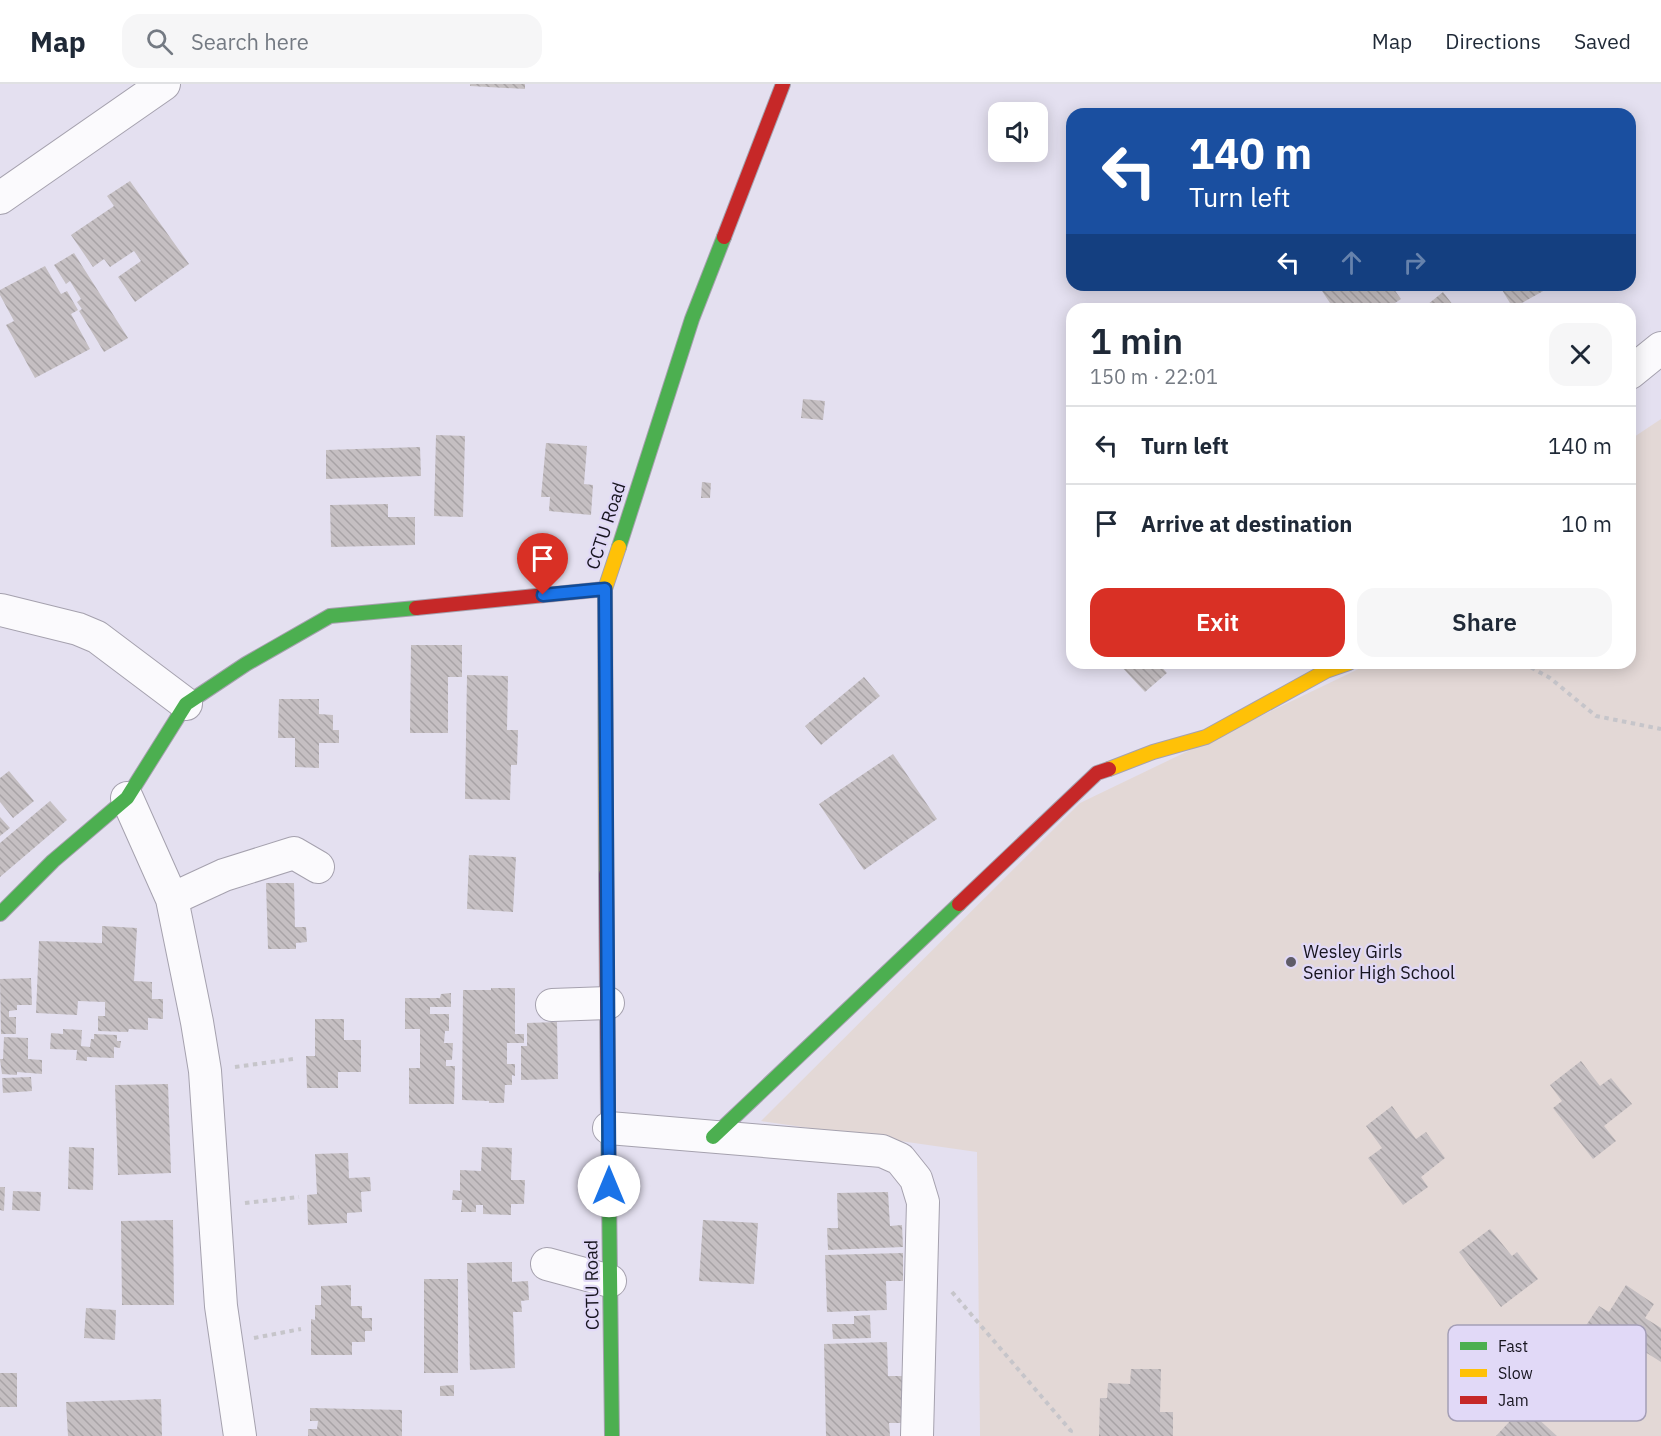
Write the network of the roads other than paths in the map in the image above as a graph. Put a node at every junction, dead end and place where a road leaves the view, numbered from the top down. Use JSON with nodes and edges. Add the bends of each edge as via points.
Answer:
{"nodes":[{"id":1,"x":164,"y":84,"type":"edge"},
{"id":2,"x":783,"y":84,"type":"edge"},
{"id":3,"x":0,"y":198,"type":"edge"},
{"id":4,"x":1661,"y":348,"type":"edge"},
{"id":5,"x":1636,"y":368,"type":"edge"},
{"id":6,"x":605,"y":589,"type":"junction"},
{"id":7,"x":1,"y":610,"type":"edge"},
{"id":8,"x":1332,"y":669,"type":"edge"},
{"id":9,"x":186,"y":704,"type":"junction"},
{"id":10,"x":128,"y":798,"type":"junction"},
{"id":11,"x":318,"y":867,"type":"dead end"},
{"id":12,"x":172,"y":899,"type":"junction"},
{"id":13,"x":0,"y":914,"type":"edge"},
{"id":14,"x":608,"y":1004,"type":"junction"},
{"id":15,"x":552,"y":1005,"type":"dead end"},
{"id":16,"x":609,"y":1128,"type":"junction"},
{"id":17,"x":713,"y":1137,"type":"junction"},
{"id":18,"x":547,"y":1264,"type":"dead end"},
{"id":19,"x":610,"y":1281,"type":"junction"},
{"id":20,"x":238,"y":1435,"type":"edge"},
{"id":21,"x":612,"y":1436,"type":"edge"},
{"id":22,"x":918,"y":1436,"type":"edge"}],
"edges":[{"from":1,"to":3,"type":"street"},
{"from":2,"to":6,"type":"street","name":"CCTU Road","via":[[693,319]]},
{"from":4,"to":5,"type":"street"},
{"from":6,"to":9,"type":"street","via":[[330,616]]},
{"from":6,"to":14,"type":"street","name":"CCTU Road"},
{"from":7,"to":9,"type":"street","via":[[78,629],[97,638]]},
{"from":8,"to":17,"type":"street","via":[[1206,736],[1097,773]]},
{"from":9,"to":10,"type":"street"},
{"from":10,"to":12,"type":"street"},
{"from":10,"to":13,"type":"street","via":[[53,861]]},
{"from":11,"to":12,"type":"street","via":[[294,853],[224,875]]},
{"from":12,"to":20,"type":"street","via":[[205,1071],[218,1272]]},
{"from":14,"to":15,"type":"street"},
{"from":14,"to":16,"type":"street","name":"CCTU Road"},
{"from":16,"to":17,"type":"street"},
{"from":16,"to":19,"type":"street","name":"CCTU Road"},
{"from":17,"to":22,"type":"street","via":[[882,1151],[900,1159],[916,1179],[923,1202]]},
{"from":18,"to":19,"type":"street"},
{"from":19,"to":21,"type":"street","name":"CCTU Road"}]}
